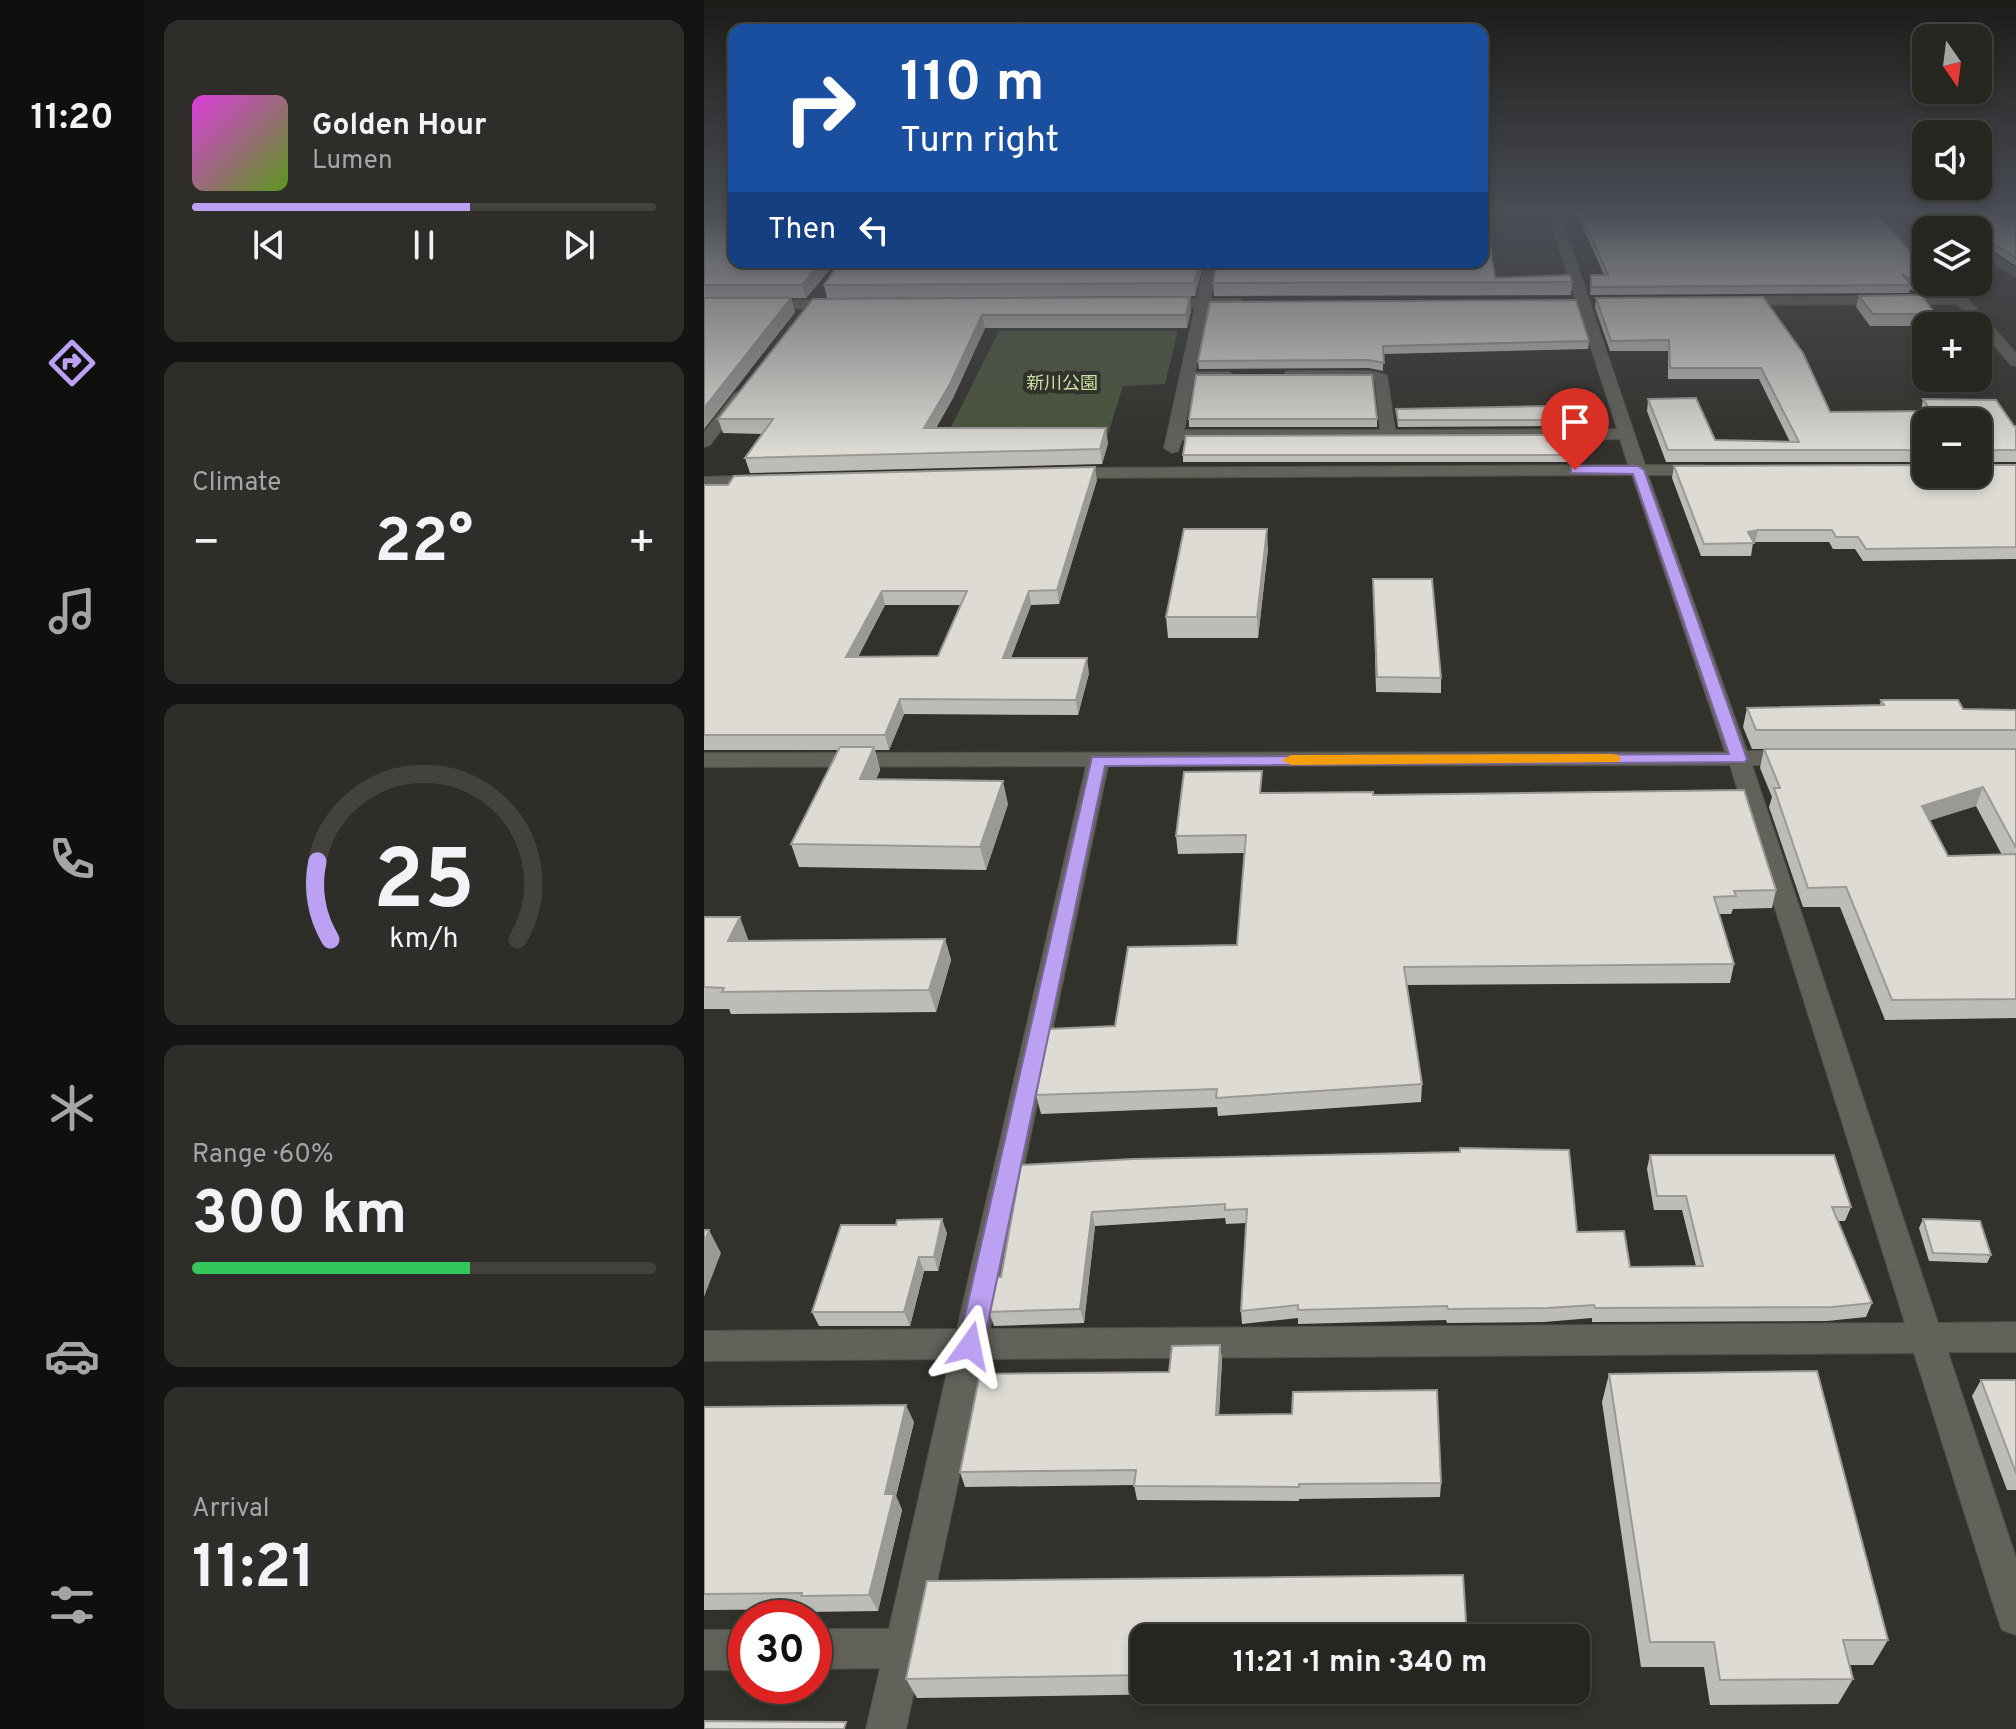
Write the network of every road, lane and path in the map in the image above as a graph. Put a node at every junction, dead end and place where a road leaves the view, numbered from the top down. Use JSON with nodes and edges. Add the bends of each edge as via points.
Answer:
{"nodes":[{"id":1,"x":820,"y":292,"type":"edge"},
{"id":2,"x":1204,"y":292,"type":"edge"},
{"id":3,"x":1579,"y":292,"type":"edge"},
{"id":4,"x":1958,"y":296,"type":"edge"},
{"id":5,"x":1962,"y":300,"type":"junction"},
{"id":6,"x":1725,"y":301,"type":"edge"},
{"id":7,"x":1140,"y":303,"type":"edge"},
{"id":8,"x":1202,"y":303,"type":"junction"},
{"id":9,"x":1250,"y":303,"type":"edge"},
{"id":10,"x":857,"y":304,"type":"edge"},
{"id":11,"x":704,"y":305,"type":"edge"},
{"id":12,"x":806,"y":311,"type":"junction"},
{"id":13,"x":2016,"y":362,"type":"edge"},
{"id":14,"x":1248,"y":375,"type":"edge"},
{"id":15,"x":1278,"y":375,"type":"edge"},
{"id":16,"x":1187,"y":376,"type":"junction"},
{"id":17,"x":752,"y":379,"type":"edge"},
{"id":18,"x":1626,"y":434,"type":"junction"},
{"id":19,"x":1175,"y":435,"type":"junction"},
{"id":20,"x":1388,"y":435,"type":"junction"},
{"id":21,"x":704,"y":442,"type":"edge"},
{"id":22,"x":1167,"y":470,"type":"junction"},
{"id":23,"x":1638,"y":470,"type":"junction"},
{"id":24,"x":1729,"y":470,"type":"edge"},
{"id":25,"x":1039,"y":473,"type":"edge"},
{"id":26,"x":784,"y":480,"type":"edge"},
{"id":27,"x":704,"y":482,"type":"edge"},
{"id":28,"x":1816,"y":758,"type":"edge"},
{"id":29,"x":1739,"y":759,"type":"junction"},
{"id":30,"x":704,"y":760,"type":"edge"},
{"id":31,"x":1098,"y":761,"type":"junction"},
{"id":32,"x":1924,"y":1336,"type":"junction"},
{"id":33,"x":2016,"y":1337,"type":"edge"},
{"id":34,"x":704,"y":1346,"type":"edge"},
{"id":35,"x":970,"y":1346,"type":"junction"},
{"id":36,"x":2016,"y":1616,"type":"edge"},
{"id":37,"x":903,"y":1648,"type":"junction"},
{"id":38,"x":832,"y":1649,"type":"edge"},
{"id":39,"x":704,"y":1650,"type":"edge"},
{"id":40,"x":728,"y":1650,"type":"edge"},
{"id":41,"x":886,"y":1729,"type":"edge"}],
"edges":[{"from":1,"to":12,"type":"street"},
{"from":2,"to":8,"type":"street"},
{"from":3,"to":18,"type":"street"},
{"from":4,"to":5,"type":"street"},
{"from":5,"to":6,"type":"street"},
{"from":5,"to":13,"type":"street"},
{"from":7,"to":8,"type":"street"},
{"from":8,"to":9,"type":"street"},
{"from":8,"to":16,"type":"street"},
{"from":10,"to":12,"type":"street"},
{"from":11,"to":12,"type":"street"},
{"from":14,"to":16,"type":"street"},
{"from":15,"to":20,"type":"street","via":[[1382,378]]},
{"from":16,"to":19,"type":"street"},
{"from":17,"to":21,"type":"street"},
{"from":18,"to":20,"type":"street"},
{"from":18,"to":23,"type":"street"},
{"from":19,"to":20,"type":"street"},
{"from":19,"to":22,"type":"street"},
{"from":22,"to":23,"type":"street"},
{"from":22,"to":25,"type":"street"},
{"from":23,"to":24,"type":"street"},
{"from":23,"to":29,"type":"street"},
{"from":26,"to":27,"type":"street"},
{"from":28,"to":29,"type":"street"},
{"from":29,"to":31,"type":"street"},
{"from":29,"to":32,"type":"street"},
{"from":30,"to":31,"type":"street"},
{"from":31,"to":35,"type":"street"},
{"from":32,"to":33,"type":"street"},
{"from":32,"to":35,"type":"street"},
{"from":32,"to":36,"type":"street"},
{"from":34,"to":35,"type":"street"},
{"from":35,"to":37,"type":"street"},
{"from":37,"to":38,"type":"street"},
{"from":37,"to":41,"type":"street"},
{"from":39,"to":40,"type":"street"}]}
